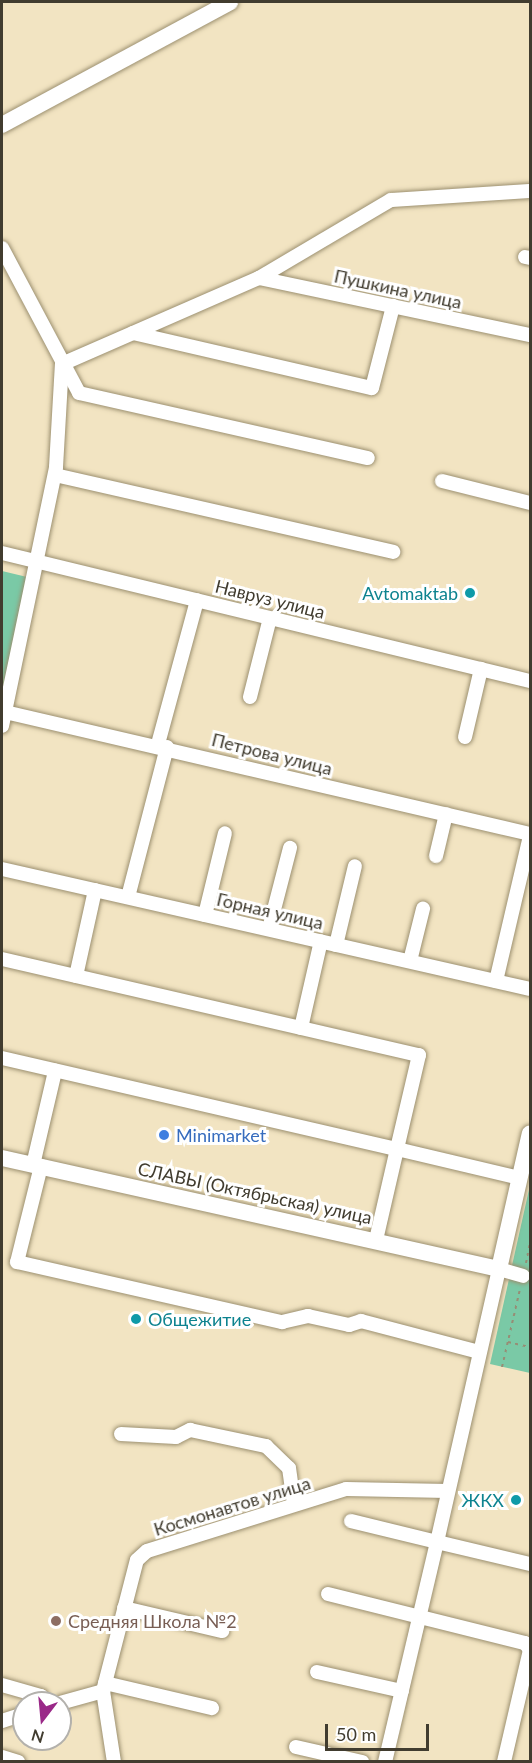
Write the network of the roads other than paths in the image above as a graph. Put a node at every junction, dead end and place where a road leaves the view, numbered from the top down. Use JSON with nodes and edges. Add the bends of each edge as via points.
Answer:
{"nodes":[{"id":1,"x":230,"y":2,"type":"edge"},
{"id":2,"x":2,"y":125,"type":"edge"},
{"id":3,"x":531,"y":191,"type":"edge"},
{"id":4,"x":2,"y":248,"type":"edge"},
{"id":5,"x":259,"y":278,"type":"junction"},
{"id":6,"x":393,"y":306,"type":"junction"},
{"id":7,"x":133,"y":333,"type":"junction"},
{"id":8,"x":531,"y":335,"type":"edge"},
{"id":9,"x":62,"y":364,"type":"junction"},
{"id":10,"x":368,"y":458,"type":"dead end"},
{"id":11,"x":55,"y":475,"type":"junction"},
{"id":12,"x":442,"y":481,"type":"dead end"},
{"id":13,"x":531,"y":503,"type":"edge"},
{"id":14,"x":393,"y":552,"type":"dead end"},
{"id":15,"x":2,"y":553,"type":"edge"},
{"id":16,"x":37,"y":561,"type":"junction"},
{"id":17,"x":197,"y":600,"type":"junction"},
{"id":18,"x":270,"y":618,"type":"junction"},
{"id":19,"x":481,"y":669,"type":"junction"},
{"id":20,"x":531,"y":681,"type":"edge"},
{"id":21,"x":250,"y":697,"type":"dead end"},
{"id":22,"x":4,"y":712,"type":"junction"},
{"id":23,"x":2,"y":726,"type":"edge"},
{"id":24,"x":465,"y":736,"type":"dead end"},
{"id":25,"x":163,"y":746,"type":"junction"},
{"id":26,"x":446,"y":814,"type":"junction"},
{"id":27,"x":225,"y":833,"type":"dead end"},
{"id":28,"x":531,"y":835,"type":"edge"},
{"id":29,"x":290,"y":848,"type":"dead end"},
{"id":30,"x":436,"y":856,"type":"dead end"},
{"id":31,"x":356,"y":866,"type":"dead end"},
{"id":32,"x":2,"y":869,"type":"edge"},
{"id":33,"x":95,"y":890,"type":"junction"},
{"id":34,"x":128,"y":897,"type":"junction"},
{"id":35,"x":423,"y":909,"type":"dead end"},
{"id":36,"x":205,"y":915,"type":"junction"},
{"id":37,"x":268,"y":929,"type":"junction"},
{"id":38,"x":321,"y":941,"type":"junction"},
{"id":39,"x":336,"y":945,"type":"junction"},
{"id":40,"x":2,"y":959,"type":"edge"},
{"id":41,"x":410,"y":962,"type":"junction"},
{"id":42,"x":76,"y":976,"type":"junction"},
{"id":43,"x":496,"y":981,"type":"junction"},
{"id":44,"x":531,"y":989,"type":"edge"},
{"id":45,"x":301,"y":1028,"type":"junction"},
{"id":46,"x":2,"y":1058,"type":"edge"},
{"id":47,"x":55,"y":1071,"type":"junction"},
{"id":48,"x":531,"y":1133,"type":"edge"},
{"id":49,"x":397,"y":1149,"type":"junction"},
{"id":50,"x":2,"y":1158,"type":"edge"},
{"id":51,"x":37,"y":1166,"type":"junction"},
{"id":52,"x":520,"y":1178,"type":"junction"},
{"id":53,"x":376,"y":1240,"type":"junction"},
{"id":54,"x":499,"y":1269,"type":"junction"},
{"id":55,"x":523,"y":1276,"type":"road end"},
{"id":56,"x":479,"y":1352,"type":"junction"},
{"id":57,"x":121,"y":1434,"type":"dead end"},
{"id":58,"x":448,"y":1491,"type":"junction"},
{"id":59,"x":294,"y":1504,"type":"junction"},
{"id":60,"x":351,"y":1521,"type":"dead end"},
{"id":61,"x":437,"y":1542,"type":"junction"},
{"id":62,"x":531,"y":1564,"type":"edge"},
{"id":63,"x":328,"y":1594,"type":"dead end"},
{"id":64,"x":124,"y":1608,"type":"junction"},
{"id":65,"x":419,"y":1615,"type":"junction"},
{"id":66,"x":222,"y":1631,"type":"dead end"},
{"id":67,"x":530,"y":1650,"type":"edge"},
{"id":68,"x":317,"y":1672,"type":"dead end"},
{"id":69,"x":2,"y":1685,"type":"edge"},
{"id":70,"x":104,"y":1687,"type":"junction"},
{"id":71,"x":23,"y":1691,"type":"edge"},
{"id":72,"x":402,"y":1691,"type":"junction"},
{"id":73,"x":72,"y":1699,"type":"edge"},
{"id":74,"x":212,"y":1708,"type":"dead end"},
{"id":75,"x":296,"y":1747,"type":"dead end"},
{"id":76,"x":2,"y":1758,"type":"edge"},
{"id":77,"x":18,"y":1761,"type":"edge"},
{"id":78,"x":114,"y":1761,"type":"edge"},
{"id":79,"x":362,"y":1761,"type":"edge"},
{"id":80,"x":385,"y":1761,"type":"edge"},
{"id":81,"x":504,"y":1761,"type":"edge"}],
"edges":[{"from":1,"to":2,"type":"main road"},
{"from":3,"to":5,"type":"street","via":[[391,200]]},
{"from":4,"to":9,"type":"street"},
{"from":5,"to":6,"type":"street","name":"Пушкина улица"},
{"from":5,"to":7,"type":"street"},
{"from":6,"to":7,"type":"street","via":[[372,388]]},
{"from":6,"to":8,"type":"street","name":"Пушкина улица"},
{"from":7,"to":9,"type":"street"},
{"from":9,"to":10,"type":"street","via":[[79,393]]},
{"from":9,"to":11,"type":"street"},
{"from":11,"to":14,"type":"street"},
{"from":11,"to":16,"type":"street"},
{"from":12,"to":13,"type":"street"},
{"from":15,"to":16,"type":"street","name":"Навруз улица"},
{"from":16,"to":17,"type":"street","name":"Навруз улица"},
{"from":16,"to":22,"type":"street"},
{"from":17,"to":18,"type":"street","name":"Навруз улица"},
{"from":17,"to":25,"type":"street"},
{"from":18,"to":19,"type":"street","name":"Навруз улица"},
{"from":18,"to":21,"type":"street"},
{"from":19,"to":20,"type":"street","name":"Навруз улица"},
{"from":19,"to":24,"type":"street"},
{"from":22,"to":23,"type":"street"},
{"from":22,"to":25,"type":"street","name":"Петрова улица"},
{"from":25,"to":26,"type":"street","name":"Петрова улица"},
{"from":25,"to":34,"type":"street"},
{"from":26,"to":28,"type":"street","name":"Петрова улица"},
{"from":26,"to":30,"type":"street"},
{"from":27,"to":36,"type":"street"},
{"from":28,"to":43,"type":"street"},
{"from":29,"to":37,"type":"street"},
{"from":31,"to":39,"type":"street"},
{"from":32,"to":33,"type":"street","name":"Горная улица"},
{"from":33,"to":34,"type":"street","name":"Горная улица"},
{"from":33,"to":42,"type":"street"},
{"from":34,"to":36,"type":"street","name":"Горная улица"},
{"from":35,"to":41,"type":"street"},
{"from":36,"to":37,"type":"street","name":"Горная улица"},
{"from":37,"to":38,"type":"street","name":"Горная улица"},
{"from":38,"to":39,"type":"street","name":"Горная улица"},
{"from":38,"to":45,"type":"street"},
{"from":39,"to":41,"type":"street","name":"Горная улица"},
{"from":40,"to":42,"type":"street"},
{"from":41,"to":43,"type":"street","name":"Горная улица"},
{"from":42,"to":45,"type":"street"},
{"from":43,"to":44,"type":"street","name":"Горная улица"},
{"from":45,"to":49,"type":"street","via":[[418,1055]]},
{"from":46,"to":47,"type":"street"},
{"from":47,"to":49,"type":"street"},
{"from":47,"to":51,"type":"street"},
{"from":48,"to":52,"type":"main road"},
{"from":49,"to":52,"type":"street"},
{"from":49,"to":53,"type":"street"},
{"from":50,"to":51,"type":"main road","name":"СЛАВЫ (Октябрьская) улица"},
{"from":51,"to":53,"type":"main road","name":"СЛАВЫ (Октябрьская) улица"},
{"from":51,"to":56,"type":"street","via":[[17,1262],[282,1322],[308,1316],[349,1325],[361,1321]]},
{"from":52,"to":54,"type":"main road"},
{"from":53,"to":54,"type":"main road","name":"СЛАВЫ (Октябрьская) улица"},
{"from":54,"to":55,"type":"street"},
{"from":54,"to":56,"type":"street"},
{"from":56,"to":58,"type":"street"},
{"from":57,"to":59,"type":"street","via":[[176,1437],[190,1430],[266,1446],[289,1468]]},
{"from":58,"to":59,"type":"street","name":"Космонавтов улица","via":[[346,1489]]},
{"from":58,"to":61,"type":"street"},
{"from":59,"to":64,"type":"street","name":"Космонавтов улица","via":[[147,1551],[137,1560]]},
{"from":60,"to":61,"type":"street"},
{"from":61,"to":62,"type":"street"},
{"from":61,"to":65,"type":"street"},
{"from":63,"to":65,"type":"street"},
{"from":64,"to":66,"type":"street"},
{"from":64,"to":70,"type":"street","name":"Космонавтов улица"},
{"from":65,"to":67,"type":"street","via":[[525,1643]]},
{"from":65,"to":72,"type":"street"},
{"from":67,"to":81,"type":"street"},
{"from":68,"to":72,"type":"street"},
{"from":69,"to":71,"type":"street"},
{"from":70,"to":73,"type":"street"},
{"from":70,"to":74,"type":"street"},
{"from":70,"to":78,"type":"street"},
{"from":72,"to":80,"type":"street"},
{"from":75,"to":79,"type":"street"},
{"from":76,"to":77,"type":"street"}]}
